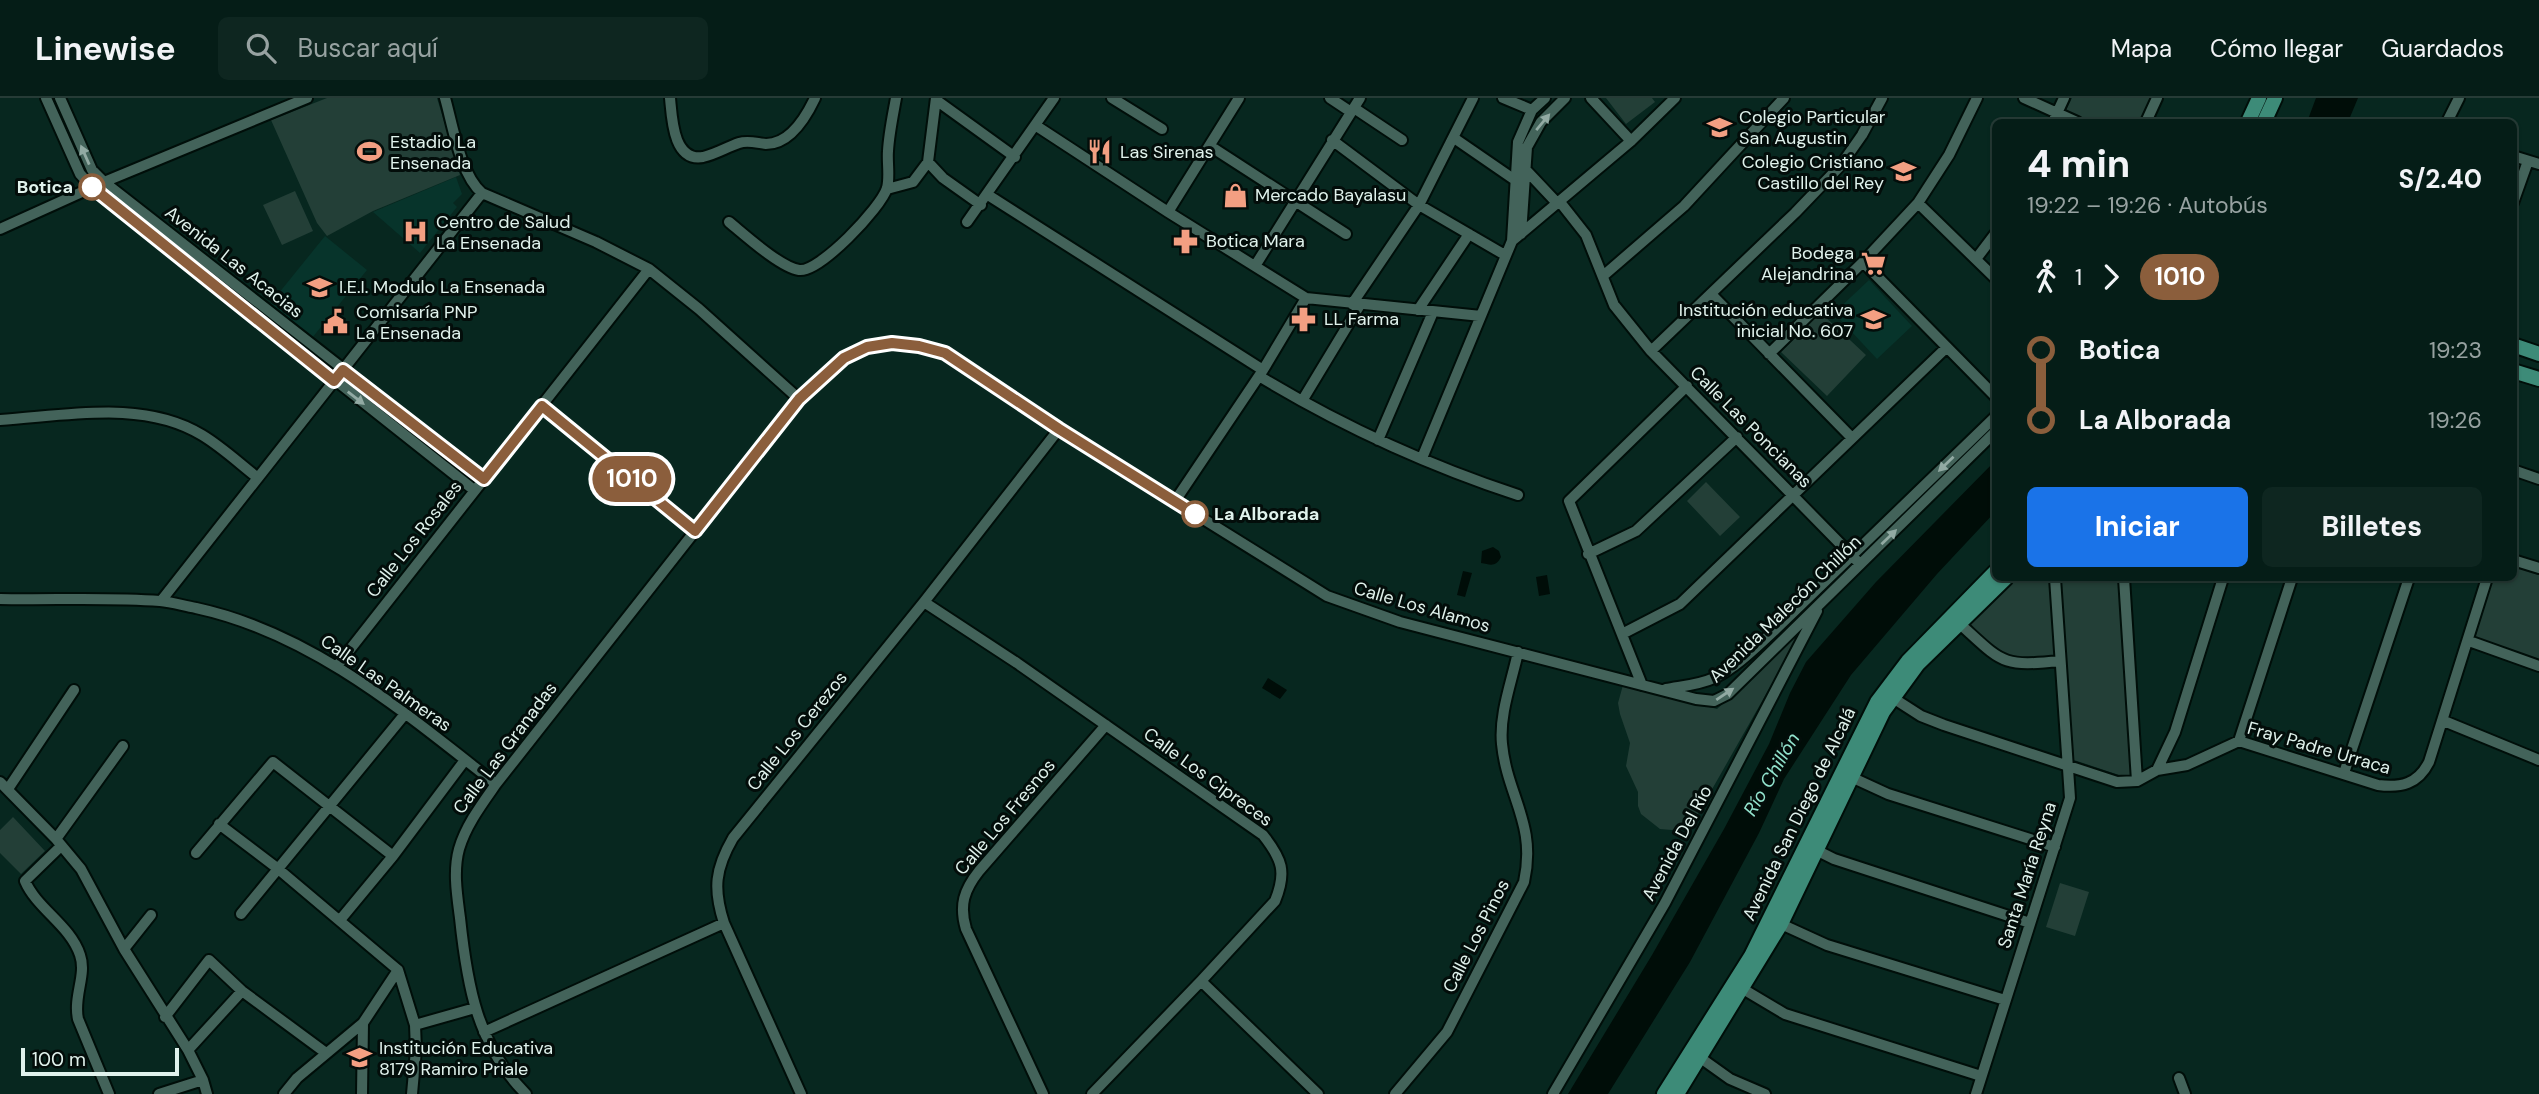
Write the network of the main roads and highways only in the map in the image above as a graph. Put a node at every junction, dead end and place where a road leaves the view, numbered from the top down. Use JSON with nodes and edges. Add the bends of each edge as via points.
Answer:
{"nodes":[{"id":1,"x":2259,"y":98,"type":"edge"},
{"id":2,"x":2275,"y":98,"type":"edge"},
{"id":3,"x":2249,"y":119,"type":"edge"},
{"id":4,"x":2265,"y":119,"type":"edge"},
{"id":5,"x":2517,"y":346,"type":"edge"},
{"id":6,"x":2539,"y":354,"type":"edge"},
{"id":7,"x":2517,"y":371,"type":"edge"},
{"id":8,"x":2539,"y":379,"type":"edge"},
{"id":9,"x":1992,"y":575,"type":"edge"},
{"id":10,"x":2003,"y":581,"type":"edge"},
{"id":11,"x":1695,"y":1054,"type":"junction"},
{"id":12,"x":1664,"y":1094,"type":"edge"},
{"id":13,"x":1677,"y":1094,"type":"edge"}],
"edges":[{"from":1,"to":3,"type":"main road"},
{"from":2,"to":4,"type":"main road"},
{"from":5,"to":6,"type":"main road"},
{"from":7,"to":8,"type":"main road"},
{"from":9,"to":11,"type":"main road","name":"Avenida San Diego de Alcalá","via":[[1908,661],[1877,702],[1751,956]]},
{"from":10,"to":11,"type":"main road","name":"Avenida San Diego de Alcalá","via":[[1918,664],[1883,712],[1780,924],[1743,989]]},
{"from":11,"to":12,"type":"main road","name":"Avenida San Diego de Alcalá"},
{"from":11,"to":13,"type":"main road","name":"Avenida San Diego de Alcalá"}]}
